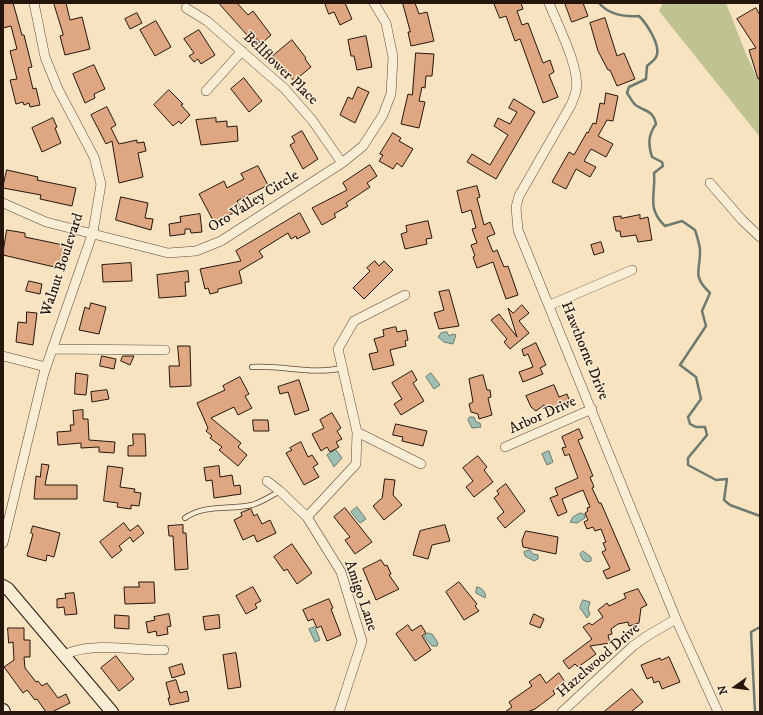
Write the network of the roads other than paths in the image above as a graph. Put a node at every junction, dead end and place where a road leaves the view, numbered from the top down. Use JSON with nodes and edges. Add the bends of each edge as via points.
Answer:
{"nodes":[{"id":1,"x":34,"y":3,"type":"edge"},
{"id":2,"x":374,"y":3,"type":"edge"},
{"id":3,"x":549,"y":3,"type":"edge"},
{"id":4,"x":186,"y":8,"type":"dead end"},
{"id":5,"x":242,"y":52,"type":"junction"},
{"id":6,"x":206,"y":91,"type":"dead end"},
{"id":7,"x":342,"y":163,"type":"junction"},
{"id":8,"x":710,"y":183,"type":"dead end"},
{"id":9,"x":3,"y":203,"type":"edge"},
{"id":10,"x":93,"y":232,"type":"junction"},
{"id":11,"x":760,"y":237,"type":"edge"},
{"id":12,"x":632,"y":270,"type":"dead end"},
{"id":13,"x":405,"y":295,"type":"dead end"},
{"id":14,"x":550,"y":305,"type":"junction"},
{"id":15,"x":52,"y":349,"type":"junction"},
{"id":16,"x":165,"y":350,"type":"dead end"},
{"id":17,"x":3,"y":356,"type":"edge"},
{"id":18,"x":46,"y":367,"type":"junction"},
{"id":19,"x":252,"y":367,"type":"dead end"},
{"id":20,"x":342,"y":368,"type":"junction"},
{"id":21,"x":592,"y":409,"type":"junction"},
{"id":22,"x":357,"y":432,"type":"junction"},
{"id":23,"x":506,"y":447,"type":"dead end"},
{"id":24,"x":421,"y":464,"type":"dead end"},
{"id":25,"x":266,"y":481,"type":"dead end"},
{"id":26,"x":280,"y":491,"type":"junction"},
{"id":27,"x":307,"y":517,"type":"junction"},
{"id":28,"x":185,"y":518,"type":"dead end"},
{"id":29,"x":3,"y":543,"type":"edge"},
{"id":30,"x":3,"y":586,"type":"edge"},
{"id":31,"x":676,"y":620,"type":"junction"},
{"id":32,"x":164,"y":650,"type":"dead end"},
{"id":33,"x":64,"y":655,"type":"junction"},
{"id":34,"x":112,"y":712,"type":"edge"},
{"id":35,"x":339,"y":712,"type":"edge"},
{"id":36,"x":562,"y":712,"type":"edge"},
{"id":37,"x":718,"y":712,"type":"edge"}],
"edges":[{"from":1,"to":10,"type":"street","name":"Walnut Boulevard","via":[[45,56],[58,89],[94,157],[101,184]]},
{"from":2,"to":7,"type":"street","name":"Oro Valley Circle","via":[[386,23],[394,57],[391,94],[383,115],[363,146]]},
{"from":3,"to":14,"type":"street","name":"Hawthorne Drive","via":[[574,66],[576,91],[571,105],[519,196],[516,220]]},
{"from":4,"to":5,"type":"street","name":"Bellflower Place","via":[[207,21]]},
{"from":5,"to":6,"type":"street"},
{"from":5,"to":7,"type":"street","name":"Bellflower Place","via":[[289,94],[312,120]]},
{"from":7,"to":10,"type":"street","name":"Oro Valley Circle","via":[[220,241],[196,251],[168,253]]},
{"from":8,"to":11,"type":"street"},
{"from":9,"to":10,"type":"street","name":"Oro Valley Circle","via":[[46,222]]},
{"from":10,"to":15,"type":"street","name":"Walnut Boulevard"},
{"from":12,"to":14,"type":"street"},
{"from":13,"to":20,"type":"street","via":[[354,321],[338,349]]},
{"from":14,"to":21,"type":"street","name":"Hawthorne Drive"},
{"from":15,"to":16,"type":"street"},
{"from":15,"to":18,"type":"street","name":"Walnut Boulevard"},
{"from":17,"to":18,"type":"street"},
{"from":18,"to":29,"type":"street","name":"Walnut Boulevard"},
{"from":19,"to":20,"type":"lane","via":[[270,366],[314,372]]},
{"from":20,"to":22,"type":"street"},
{"from":21,"to":23,"type":"street","name":"Arbor Drive"},
{"from":21,"to":31,"type":"street","name":"Hawthorne Drive"},
{"from":22,"to":24,"type":"street"},
{"from":22,"to":27,"type":"street","via":[[356,464]]},
{"from":25,"to":26,"type":"street","name":"Amigo Lane"},
{"from":26,"to":27,"type":"street","name":"Amigo Lane"},
{"from":26,"to":28,"type":"lane","via":[[253,504],[212,509]]},
{"from":27,"to":35,"type":"street","name":"Amigo Lane","via":[[341,572],[362,641]]},
{"from":30,"to":33,"type":"street"},
{"from":31,"to":36,"type":"street","name":"Hazelwood Drive","via":[[633,646]]},
{"from":31,"to":37,"type":"street","name":"Hawthorne Drive"},
{"from":32,"to":33,"type":"street","via":[[91,649],[74,650]]},
{"from":33,"to":34,"type":"street"}]}
